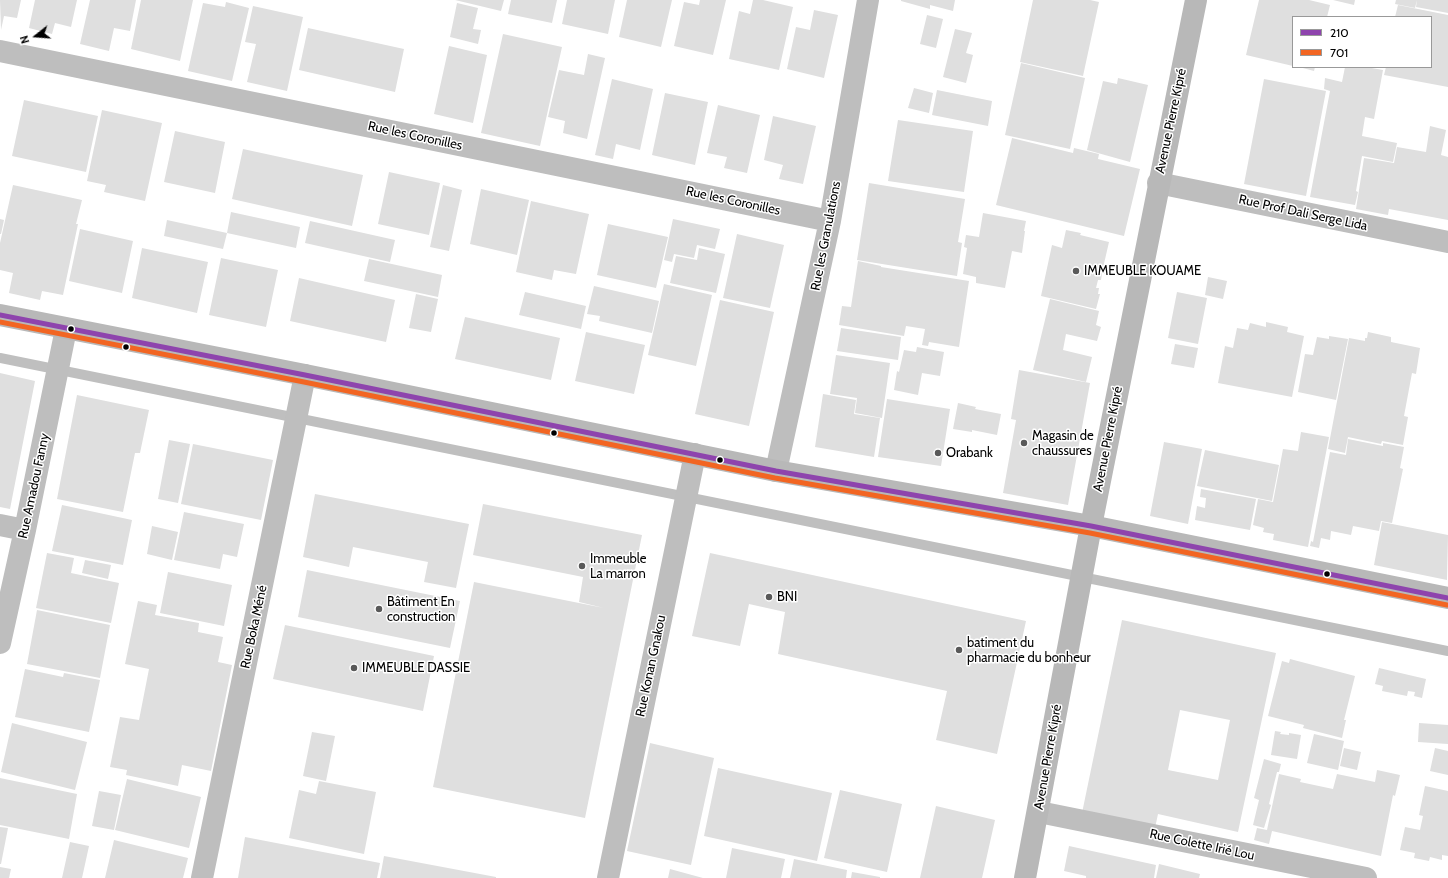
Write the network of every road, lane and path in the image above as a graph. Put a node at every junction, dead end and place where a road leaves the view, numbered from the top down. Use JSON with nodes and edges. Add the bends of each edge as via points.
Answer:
{"nodes":[{"id":1,"x":868,"y":0,"type":"edge"},
{"id":2,"x":1196,"y":0,"type":"edge"},
{"id":3,"x":0,"y":51,"type":"edge"},
{"id":4,"x":1158,"y":183,"type":"junction"},
{"id":5,"x":830,"y":221,"type":"junction"},
{"id":6,"x":1448,"y":242,"type":"edge"},
{"id":7,"x":0,"y":315,"type":"edge"},
{"id":8,"x":66,"y":329,"type":"junction"},
{"id":9,"x":305,"y":375,"type":"junction"},
{"id":10,"x":695,"y":454,"type":"junction"},
{"id":11,"x":776,"y":471,"type":"junction"},
{"id":12,"x":0,"y":525,"type":"edge"},
{"id":13,"x":1090,"y":526,"type":"junction"},
{"id":14,"x":25,"y":530,"type":"junction"},
{"id":15,"x":1448,"y":598,"type":"edge"},
{"id":16,"x":0,"y":643,"type":"edge"},
{"id":17,"x":1038,"y":812,"type":"junction"},
{"id":18,"x":1335,"y":875,"type":"edge"},
{"id":19,"x":202,"y":878,"type":"edge"},
{"id":20,"x":608,"y":878,"type":"edge"},
{"id":21,"x":1025,"y":878,"type":"edge"},
{"id":22,"x":1366,"y":878,"type":"edge"}],
"edges":[{"from":1,"to":5,"type":"street","name":"Rue les Granulations"},
{"from":2,"to":4,"type":"main road","name":"Avenue Pierre Kipré"},
{"from":3,"to":5,"type":"street","name":"Rue les Coronilles"},
{"from":4,"to":6,"type":"street","name":"Rue Prof Dali Serge Lida"},
{"from":4,"to":13,"type":"main road","name":"Avenue Pierre Kipré"},
{"from":5,"to":11,"type":"street","name":"Rue les Granulations"},
{"from":7,"to":8,"type":"main road"},
{"from":8,"to":9,"type":"main road"},
{"from":8,"to":14,"type":"street","name":"Rue Amadou Fanny"},
{"from":9,"to":10,"type":"main road"},
{"from":9,"to":19,"type":"street","name":"Rue Boka Méné"},
{"from":10,"to":11,"type":"main road"},
{"from":10,"to":20,"type":"street","name":"Rue Konan Gnakou"},
{"from":11,"to":13,"type":"main road"},
{"from":12,"to":14,"type":"street"},
{"from":13,"to":15,"type":"main road"},
{"from":13,"to":17,"type":"main road","name":"Avenue Pierre Kipré"},
{"from":14,"to":16,"type":"street","name":"Rue Amadou Fanny"},
{"from":17,"to":18,"type":"street","name":"Rue Colette Irié Lou"},
{"from":17,"to":21,"type":"main road","name":"Avenue Pierre Kipré"},
{"from":18,"to":22,"type":"street","name":"Rue Colette Irié Lou"}]}
